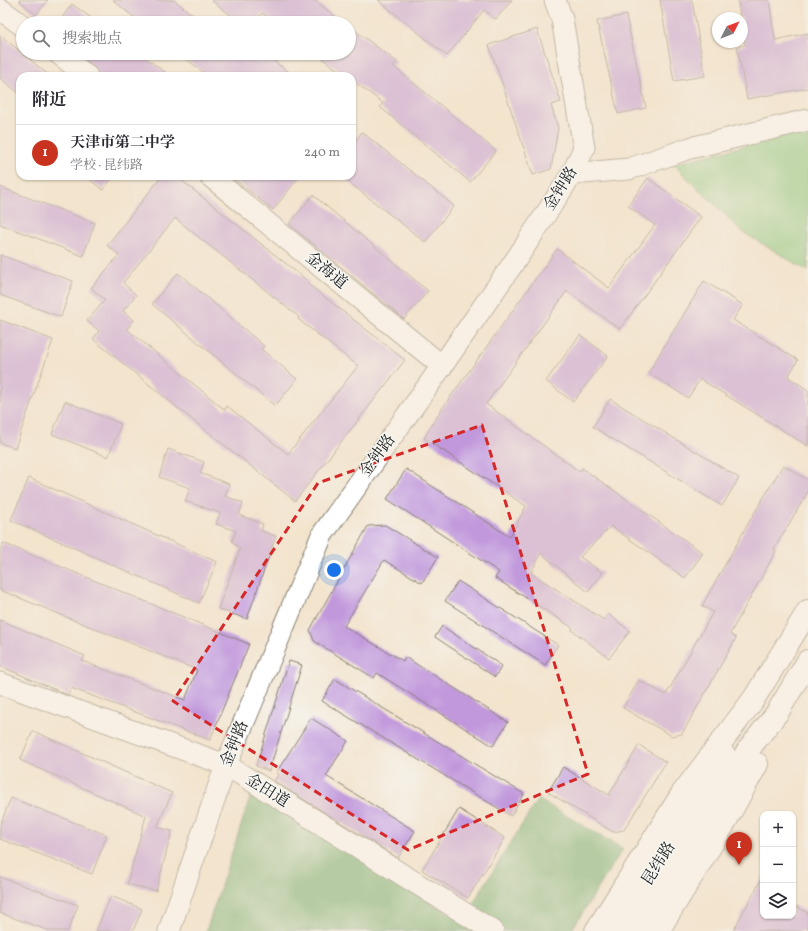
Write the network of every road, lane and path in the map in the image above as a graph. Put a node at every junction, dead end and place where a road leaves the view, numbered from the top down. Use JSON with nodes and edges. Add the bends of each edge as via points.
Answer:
{"nodes":[{"id":1,"x":555,"y":0,"type":"edge"},
{"id":2,"x":0,"y":9,"type":"edge"},
{"id":3,"x":16,"y":21,"type":"edge"},
{"id":4,"x":67,"y":60,"type":"edge"},
{"id":5,"x":82,"y":72,"type":"edge"},
{"id":6,"x":808,"y":120,"type":"edge"},
{"id":7,"x":572,"y":174,"type":"junction"},
{"id":8,"x":215,"y":180,"type":"edge"},
{"id":9,"x":442,"y":366,"type":"junction"},
{"id":10,"x":808,"y":611,"type":"edge"},
{"id":11,"x":808,"y":661,"type":"edge"},
{"id":12,"x":0,"y":683,"type":"edge"},
{"id":13,"x":753,"y":700,"type":"junction"},
{"id":14,"x":777,"y":713,"type":"junction"},
{"id":15,"x":226,"y":765,"type":"junction"},
{"id":16,"x":709,"y":800,"type":"junction"},
{"id":17,"x":169,"y":931,"type":"edge"},
{"id":18,"x":493,"y":931,"type":"edge"},
{"id":19,"x":596,"y":931,"type":"edge"},
{"id":20,"x":617,"y":931,"type":"edge"},
{"id":21,"x":636,"y":931,"type":"edge"},
{"id":22,"x":658,"y":931,"type":"edge"}],
"edges":[{"from":1,"to":7,"type":"street","name":"金钟路","via":[[562,19],[584,148]]},
{"from":2,"to":3,"type":"street"},
{"from":4,"to":5,"type":"street"},
{"from":6,"to":7,"type":"street","via":[[690,148],[629,169]]},
{"from":7,"to":9,"type":"street","name":"金钟路"},
{"from":8,"to":9,"type":"street","name":"金海道"},
{"from":9,"to":15,"type":"street","name":"金钟路","via":[[322,535]]},
{"from":10,"to":13,"type":"main road"},
{"from":11,"to":14,"type":"main road"},
{"from":12,"to":15,"type":"street","name":"金田道"},
{"from":13,"to":16,"type":"main road"},
{"from":13,"to":19,"type":"main road","via":[[682,794]]},
{"from":14,"to":16,"type":"main road"},
{"from":14,"to":22,"type":"main road","via":[[755,768],[723,826]]},
{"from":15,"to":17,"type":"street","name":"金钟路"},
{"from":15,"to":18,"type":"street","name":"金田道"},
{"from":16,"to":20,"type":"main road","name":"昆纬路"},
{"from":16,"to":21,"type":"main road","name":"昆纬路"}]}
